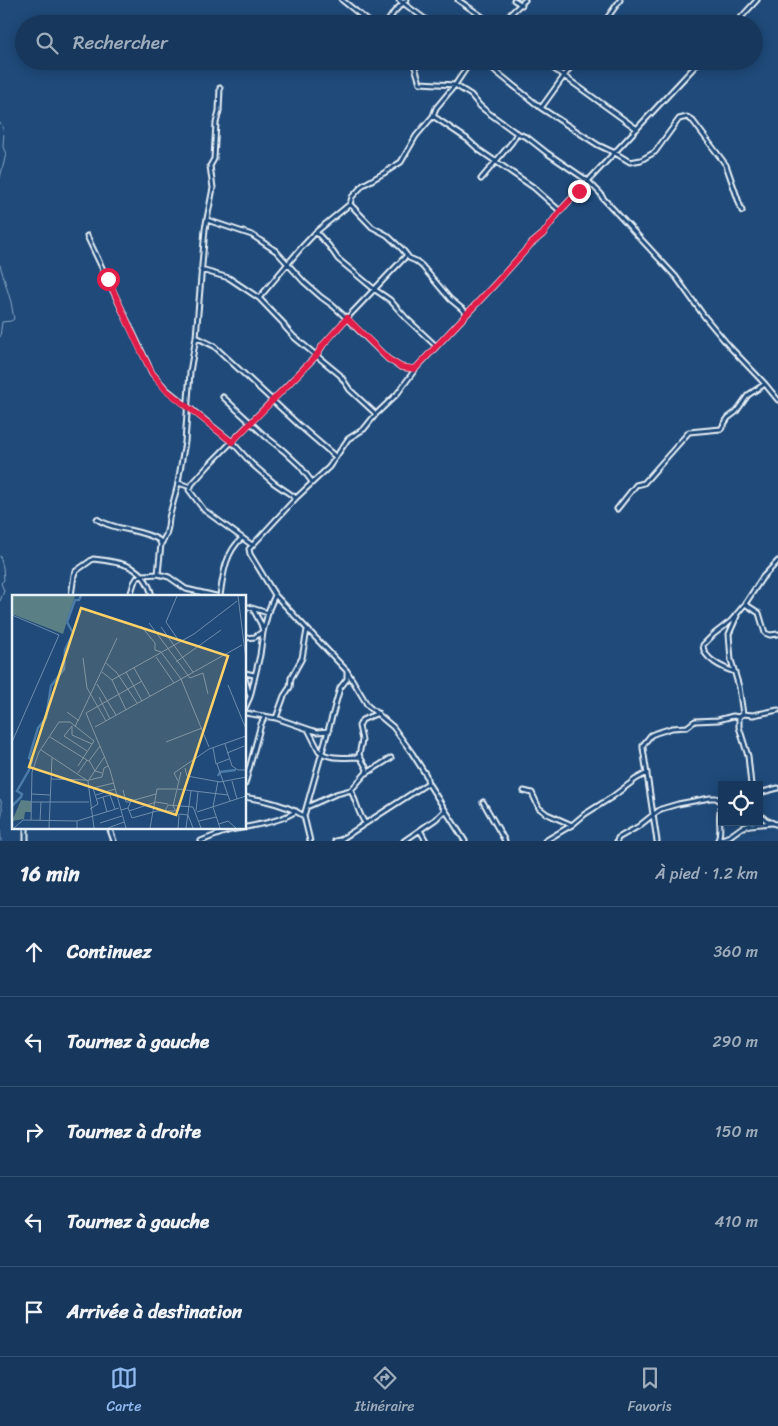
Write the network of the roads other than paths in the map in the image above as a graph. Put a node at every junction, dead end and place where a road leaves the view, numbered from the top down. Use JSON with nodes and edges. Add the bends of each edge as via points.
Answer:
{"nodes":[{"id":1,"x":342,"y":0,"type":"edge"},
{"id":2,"x":399,"y":0,"type":"edge"},
{"id":3,"x":458,"y":0,"type":"edge"},
{"id":4,"x":514,"y":0,"type":"edge"},
{"id":5,"x":525,"y":0,"type":"edge"},
{"id":6,"x":620,"y":0,"type":"edge"},
{"id":7,"x":757,"y":0,"type":"edge"},
{"id":8,"x":405,"y":2,"type":"edge"},
{"id":9,"x":522,"y":5,"type":"junction"},
{"id":10,"x":361,"y":15,"type":"edge"},
{"id":11,"x":392,"y":15,"type":"edge"},
{"id":12,"x":421,"y":15,"type":"edge"},
{"id":13,"x":479,"y":15,"type":"edge"},
{"id":14,"x":510,"y":15,"type":"edge"},
{"id":15,"x":609,"y":15,"type":"edge"},
{"id":16,"x":743,"y":15,"type":"edge"},
{"id":17,"x":416,"y":70,"type":"edge"},
{"id":18,"x":465,"y":70,"type":"edge"},
{"id":19,"x":494,"y":70,"type":"edge"},
{"id":20,"x":554,"y":70,"type":"edge"},
{"id":21,"x":569,"y":70,"type":"edge"},
{"id":22,"x":692,"y":70,"type":"edge"},
{"id":23,"x":564,"y":77,"type":"junction"},
{"id":24,"x":455,"y":85,"type":"junction"},
{"id":25,"x":220,"y":88,"type":"dead end"},
{"id":26,"x":541,"y":108,"type":"junction"},
{"id":27,"x":433,"y":116,"type":"junction"},
{"id":28,"x":638,"y":129,"type":"junction"},
{"id":29,"x":517,"y":133,"type":"junction"},
{"id":30,"x":615,"y":153,"type":"junction"},
{"id":31,"x":495,"y":162,"type":"junction"},
{"id":32,"x":481,"y":178,"type":"dead end"},
{"id":33,"x":588,"y":181,"type":"junction"},
{"id":34,"x":350,"y":204,"type":"junction"},
{"id":35,"x":560,"y":211,"type":"junction"},
{"id":36,"x":742,"y":211,"type":"dead end"},
{"id":37,"x":207,"y":220,"type":"junction"},
{"id":38,"x":316,"y":232,"type":"junction"},
{"id":39,"x":87,"y":236,"type":"dead end"},
{"id":40,"x":407,"y":255,"type":"junction"},
{"id":41,"x":287,"y":265,"type":"junction"},
{"id":42,"x":201,"y":270,"type":"junction"},
{"id":43,"x":374,"y":289,"type":"junction"},
{"id":44,"x":260,"y":298,"type":"junction"},
{"id":45,"x":467,"y":313,"type":"junction"},
{"id":46,"x":347,"y":318,"type":"junction"},
{"id":47,"x":196,"y":337,"type":"junction"},
{"id":48,"x":436,"y":346,"type":"junction"},
{"id":49,"x":316,"y":356,"type":"junction"},
{"id":50,"x":415,"y":369,"type":"junction"},
{"id":51,"x":765,"y":384,"type":"junction"},
{"id":52,"x":223,"y":397,"type":"dead end"},
{"id":53,"x":272,"y":400,"type":"junction"},
{"id":54,"x":778,"y":400,"type":"edge"},
{"id":55,"x":187,"y":406,"type":"junction"},
{"id":56,"x":376,"y":414,"type":"junction"},
{"id":57,"x":251,"y":422,"type":"junction"},
{"id":58,"x":232,"y":442,"type":"junction"},
{"id":59,"x":336,"y":457,"type":"junction"},
{"id":60,"x":312,"y":482,"type":"junction"},
{"id":61,"x":178,"y":483,"type":"junction"},
{"id":62,"x":190,"y":487,"type":"junction"},
{"id":63,"x":296,"y":498,"type":"junction"},
{"id":64,"x":617,"y":509,"type":"dead end"},
{"id":65,"x":97,"y":519,"type":"dead end"},
{"id":66,"x":242,"y":538,"type":"junction"},
{"id":67,"x":161,"y":544,"type":"junction"},
{"id":68,"x":252,"y":545,"type":"junction"},
{"id":69,"x":778,"y":561,"type":"edge"},
{"id":70,"x":143,"y":574,"type":"junction"},
{"id":71,"x":158,"y":574,"type":"junction"},
{"id":72,"x":71,"y":595,"type":"edge"},
{"id":73,"x":130,"y":595,"type":"edge"},
{"id":74,"x":152,"y":595,"type":"edge"},
{"id":75,"x":212,"y":595,"type":"edge"},
{"id":76,"x":220,"y":595,"type":"edge"},
{"id":77,"x":275,"y":595,"type":"junction"},
{"id":78,"x":745,"y":604,"type":"junction"},
{"id":79,"x":246,"y":606,"type":"edge"},
{"id":80,"x":253,"y":609,"type":"junction"},
{"id":81,"x":741,"y":609,"type":"junction"},
{"id":82,"x":268,"y":613,"type":"junction"},
{"id":83,"x":307,"y":629,"type":"junction"},
{"id":84,"x":263,"y":632,"type":"junction"},
{"id":85,"x":778,"y":634,"type":"edge"},
{"id":86,"x":246,"y":638,"type":"edge"},
{"id":87,"x":347,"y":671,"type":"junction"},
{"id":88,"x":735,"y":672,"type":"junction"},
{"id":89,"x":246,"y":673,"type":"edge"},
{"id":90,"x":254,"y":675,"type":"junction"},
{"id":91,"x":246,"y":683,"type":"edge"},
{"id":92,"x":250,"y":697,"type":"junction"},
{"id":93,"x":246,"y":706,"type":"edge"},
{"id":94,"x":778,"y":710,"type":"edge"},
{"id":95,"x":246,"y":713,"type":"edge"},
{"id":96,"x":378,"y":713,"type":"junction"},
{"id":97,"x":743,"y":714,"type":"junction"},
{"id":98,"x":265,"y":716,"type":"junction"},
{"id":99,"x":738,"y":717,"type":"junction"},
{"id":100,"x":276,"y":718,"type":"junction"},
{"id":101,"x":308,"y":729,"type":"junction"},
{"id":102,"x":329,"y":730,"type":"junction"},
{"id":103,"x":321,"y":754,"type":"junction"},
{"id":104,"x":360,"y":757,"type":"junction"},
{"id":105,"x":391,"y":758,"type":"dead end"},
{"id":106,"x":647,"y":773,"type":"junction"},
{"id":107,"x":366,"y":774,"type":"junction"},
{"id":108,"x":246,"y":780,"type":"edge"},
{"id":109,"x":751,"y":781,"type":"edge"},
{"id":110,"x":428,"y":784,"type":"junction"},
{"id":111,"x":778,"y":788,"type":"edge"},
{"id":112,"x":351,"y":790,"type":"junction"},
{"id":113,"x":524,"y":791,"type":"dead end"},
{"id":114,"x":763,"y":792,"type":"edge"},
{"id":115,"x":246,"y":797,"type":"edge"},
{"id":116,"x":718,"y":800,"type":"edge"},
{"id":117,"x":483,"y":802,"type":"dead end"},
{"id":118,"x":308,"y":806,"type":"junction"},
{"id":119,"x":446,"y":810,"type":"junction"},
{"id":120,"x":296,"y":811,"type":"junction"},
{"id":121,"x":654,"y":814,"type":"junction"},
{"id":122,"x":304,"y":816,"type":"junction"},
{"id":123,"x":763,"y":817,"type":"edge"},
{"id":124,"x":365,"y":823,"type":"junction"},
{"id":125,"x":772,"y":823,"type":"junction"},
{"id":126,"x":572,"y":825,"type":"junction"},
{"id":127,"x":778,"y":825,"type":"edge"},
{"id":128,"x":246,"y":826,"type":"edge"},
{"id":129,"x":720,"y":826,"type":"edge"},
{"id":130,"x":26,"y":828,"type":"edge"},
{"id":131,"x":109,"y":828,"type":"edge"},
{"id":132,"x":240,"y":828,"type":"edge"},
{"id":133,"x":420,"y":830,"type":"junction"},
{"id":134,"x":341,"y":840,"type":"edge"},
{"id":135,"x":26,"y":841,"type":"edge"},
{"id":136,"x":114,"y":841,"type":"edge"},
{"id":137,"x":201,"y":841,"type":"edge"},
{"id":138,"x":310,"y":841,"type":"edge"},
{"id":139,"x":335,"y":841,"type":"edge"},
{"id":140,"x":404,"y":841,"type":"edge"},
{"id":141,"x":426,"y":841,"type":"edge"},
{"id":142,"x":465,"y":841,"type":"edge"},
{"id":143,"x":505,"y":841,"type":"edge"},
{"id":144,"x":545,"y":841,"type":"edge"},
{"id":145,"x":617,"y":841,"type":"edge"},
{"id":146,"x":657,"y":841,"type":"edge"},
{"id":147,"x":718,"y":841,"type":"edge"}],
"edges":[{"from":1,"to":10,"type":"street"},
{"from":2,"to":8,"type":"street"},
{"from":3,"to":13,"type":"street"},
{"from":4,"to":9,"type":"street"},
{"from":5,"to":9,"type":"street"},
{"from":6,"to":15,"type":"street"},
{"from":7,"to":16,"type":"street"},
{"from":8,"to":11,"type":"street"},
{"from":8,"to":12,"type":"street"},
{"from":9,"to":14,"type":"street"},
{"from":17,"to":24,"type":"street","via":[[420,83]]},
{"from":18,"to":24,"type":"street"},
{"from":19,"to":26,"type":"street"},
{"from":20,"to":23,"type":"street"},
{"from":21,"to":23,"type":"street"},
{"from":22,"to":28,"type":"street"},
{"from":23,"to":26,"type":"street"},
{"from":23,"to":28,"type":"street"},
{"from":24,"to":27,"type":"street"},
{"from":24,"to":29,"type":"street"},
{"from":25,"to":37,"type":"street","via":[[214,159],[210,166],[213,188]]},
{"from":26,"to":30,"type":"street"},
{"from":27,"to":31,"type":"street"},
{"from":27,"to":34,"type":"street","via":[[416,136],[401,162],[363,185]]},
{"from":28,"to":30,"type":"street"},
{"from":29,"to":31,"type":"street"},
{"from":29,"to":33,"type":"street"},
{"from":30,"to":33,"type":"street"},
{"from":30,"to":36,"type":"street","via":[[630,162],[641,160],[655,152],[679,119],[687,116],[726,165]]},
{"from":31,"to":32,"type":"street"},
{"from":31,"to":35,"type":"street"},
{"from":33,"to":35,"type":"street"},
{"from":33,"to":51,"type":"street","via":[[676,277],[724,341]]},
{"from":34,"to":38,"type":"street"},
{"from":34,"to":40,"type":"street"},
{"from":35,"to":45,"type":"street","via":[[543,234]]},
{"from":37,"to":41,"type":"street","via":[[252,235],[276,251]]},
{"from":37,"to":42,"type":"street"},
{"from":38,"to":41,"type":"street"},
{"from":38,"to":43,"type":"street","via":[[338,259]]},
{"from":39,"to":55,"type":"street","via":[[152,373],[166,390]]},
{"from":40,"to":43,"type":"street"},
{"from":40,"to":45,"type":"street","via":[[422,266],[450,299]]},
{"from":41,"to":44,"type":"street"},
{"from":41,"to":46,"type":"street"},
{"from":42,"to":44,"type":"street","via":[[229,278]]},
{"from":42,"to":47,"type":"street"},
{"from":43,"to":46,"type":"street"},
{"from":43,"to":48,"type":"street","via":[[390,300]]},
{"from":44,"to":49,"type":"street","via":[[285,328]]},
{"from":45,"to":48,"type":"street"},
{"from":46,"to":49,"type":"street"},
{"from":46,"to":50,"type":"street","via":[[388,359],[401,367]]},
{"from":47,"to":53,"type":"street","via":[[214,346]]},
{"from":47,"to":55,"type":"street"},
{"from":48,"to":50,"type":"street"},
{"from":49,"to":53,"type":"street"},
{"from":49,"to":56,"type":"street","via":[[340,375],[350,390]]},
{"from":50,"to":56,"type":"street","via":[[397,394]]},
{"from":51,"to":54,"type":"street"},
{"from":51,"to":64,"type":"street","via":[[748,395],[721,429],[689,432],[644,483],[636,485]]},
{"from":52,"to":57,"type":"street"},
{"from":53,"to":57,"type":"street"},
{"from":53,"to":59,"type":"street"},
{"from":55,"to":58,"type":"street"},
{"from":55,"to":61,"type":"street"},
{"from":56,"to":59,"type":"street","via":[[364,429],[348,439]]},
{"from":57,"to":58,"type":"street"},
{"from":57,"to":60,"type":"street","via":[[290,456]]},
{"from":58,"to":62,"type":"street"},
{"from":58,"to":63,"type":"street","via":[[252,464]]},
{"from":59,"to":60,"type":"street"},
{"from":60,"to":63,"type":"street"},
{"from":61,"to":62,"type":"street"},
{"from":61,"to":67,"type":"street"},
{"from":62,"to":66,"type":"street","via":[[204,510]]},
{"from":63,"to":68,"type":"street"},
{"from":65,"to":67,"type":"street","via":[[103,524],[157,538]]},
{"from":66,"to":68,"type":"street"},
{"from":66,"to":76,"type":"street","via":[[228,557]]},
{"from":67,"to":71,"type":"street"},
{"from":68,"to":77,"type":"street","via":[[250,554]]},
{"from":69,"to":78,"type":"street"},
{"from":70,"to":71,"type":"street"},
{"from":70,"to":72,"type":"street","via":[[124,563],[93,559],[76,571]]},
{"from":70,"to":73,"type":"street","via":[[134,582]]},
{"from":70,"to":74,"type":"street"},
{"from":71,"to":75,"type":"street","via":[[169,577],[186,589]]},
{"from":77,"to":82,"type":"street"},
{"from":77,"to":83,"type":"street"},
{"from":78,"to":81,"type":"street"},
{"from":78,"to":85,"type":"street","via":[[759,613],[766,633]]},
{"from":79,"to":80,"type":"street"},
{"from":80,"to":82,"type":"street"},
{"from":80,"to":84,"type":"street"},
{"from":81,"to":88,"type":"street","via":[[729,634]]},
{"from":81,"to":88,"type":"street","via":[[703,645],[707,656],[724,669]]},
{"from":82,"to":84,"type":"street"},
{"from":83,"to":87,"type":"street"},
{"from":83,"to":100,"type":"street","via":[[302,658]]},
{"from":84,"to":86,"type":"street"},
{"from":84,"to":90,"type":"street"},
{"from":87,"to":96,"type":"street","via":[[368,706]]},
{"from":87,"to":102,"type":"street"},
{"from":88,"to":97,"type":"street"},
{"from":89,"to":90,"type":"street"},
{"from":90,"to":92,"type":"street"},
{"from":91,"to":92,"type":"street"},
{"from":92,"to":93,"type":"street"},
{"from":94,"to":97,"type":"street"},
{"from":95,"to":98,"type":"street"},
{"from":96,"to":104,"type":"street","via":[[360,722]]},
{"from":96,"to":110,"type":"street","via":[[412,753]]},
{"from":97,"to":99,"type":"street"},
{"from":98,"to":100,"type":"street"},
{"from":98,"to":108,"type":"street"},
{"from":99,"to":106,"type":"street","via":[[695,722],[687,727],[651,735],[642,748]]},
{"from":99,"to":109,"type":"street"},
{"from":100,"to":101,"type":"street"},
{"from":101,"to":102,"type":"street","via":[[317,732]]},
{"from":101,"to":103,"type":"street"},
{"from":102,"to":103,"type":"street"},
{"from":103,"to":104,"type":"street"},
{"from":103,"to":118,"type":"street"},
{"from":104,"to":107,"type":"street","via":[[367,769]]},
{"from":105,"to":107,"type":"street"},
{"from":106,"to":121,"type":"street"},
{"from":106,"to":126,"type":"street"},
{"from":107,"to":112,"type":"street"},
{"from":110,"to":119,"type":"street"},
{"from":110,"to":124,"type":"street"},
{"from":111,"to":114,"type":"street"},
{"from":112,"to":118,"type":"street"},
{"from":112,"to":124,"type":"street"},
{"from":113,"to":126,"type":"street","via":[[532,793],[539,808]]},
{"from":115,"to":120,"type":"street"},
{"from":116,"to":121,"type":"street","via":[[703,799],[670,806]]},
{"from":117,"to":143,"type":"street"},
{"from":118,"to":122,"type":"street"},
{"from":119,"to":133,"type":"street"},
{"from":119,"to":142,"type":"street"},
{"from":120,"to":122,"type":"street"},
{"from":120,"to":128,"type":"street"},
{"from":121,"to":145,"type":"street"},
{"from":121,"to":146,"type":"street"},
{"from":122,"to":138,"type":"street"},
{"from":123,"to":125,"type":"street"},
{"from":124,"to":134,"type":"street"},
{"from":125,"to":127,"type":"street"},
{"from":125,"to":147,"type":"street","via":[[750,825]]},
{"from":126,"to":144,"type":"street"},
{"from":129,"to":147,"type":"street"},
{"from":130,"to":135,"type":"street"},
{"from":131,"to":136,"type":"street"},
{"from":132,"to":137,"type":"street"},
{"from":133,"to":140,"type":"street"},
{"from":133,"to":141,"type":"street"},
{"from":134,"to":139,"type":"street"}]}
